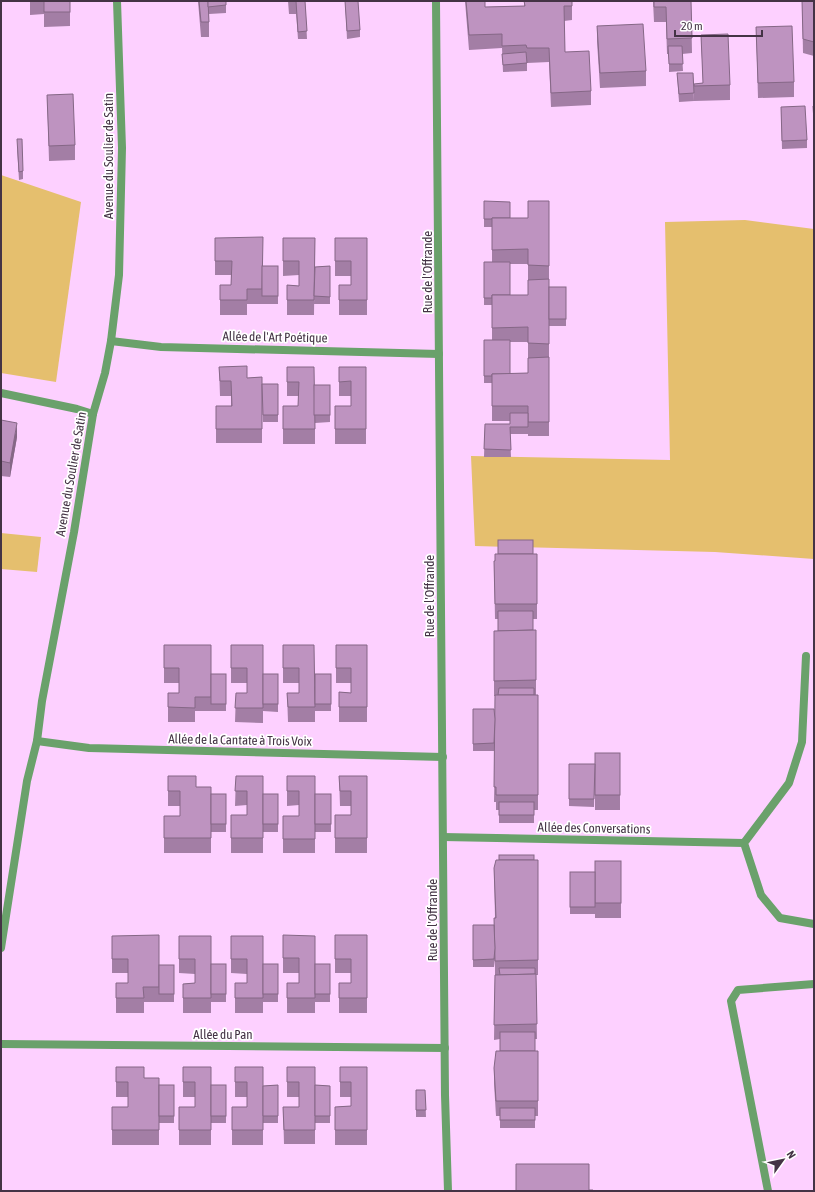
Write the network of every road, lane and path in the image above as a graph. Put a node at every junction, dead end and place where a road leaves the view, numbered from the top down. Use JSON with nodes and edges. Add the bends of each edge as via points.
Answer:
{"nodes":[{"id":1,"x":117,"y":1,"type":"edge"},
{"id":2,"x":436,"y":1,"type":"edge"},
{"id":3,"x":111,"y":341,"type":"junction"},
{"id":4,"x":439,"y":354,"type":"junction"},
{"id":5,"x":1,"y":393,"type":"edge"},
{"id":6,"x":93,"y":414,"type":"junction"},
{"id":7,"x":806,"y":656,"type":"dead end"},
{"id":8,"x":37,"y":741,"type":"junction"},
{"id":9,"x":442,"y":757,"type":"junction"},
{"id":10,"x":443,"y":837,"type":"junction"},
{"id":11,"x":744,"y":843,"type":"junction"},
{"id":12,"x":814,"y":924,"type":"edge"},
{"id":13,"x":1,"y":948,"type":"edge"},
{"id":14,"x":814,"y":984,"type":"edge"},
{"id":15,"x":1,"y":1044,"type":"edge"},
{"id":16,"x":445,"y":1048,"type":"junction"},
{"id":17,"x":448,"y":1191,"type":"edge"},
{"id":18,"x":768,"y":1191,"type":"edge"}],
"edges":[{"from":1,"to":3,"type":"street","name":"Avenue du Soulier de Satin","via":[[122,148],[119,275]]},
{"from":2,"to":4,"type":"street","name":"Rue de l'Offrande"},
{"from":3,"to":4,"type":"street","name":"Allée de l'Art Poétique","via":[[161,347]]},
{"from":3,"to":6,"type":"street","name":"Avenue du Soulier de Satin"},
{"from":4,"to":9,"type":"street","name":"Rue de l'Offrande"},
{"from":5,"to":6,"type":"street"},
{"from":6,"to":8,"type":"street","name":"Avenue du Soulier de Satin"},
{"from":7,"to":11,"type":"street","via":[[802,742],[789,783]]},
{"from":8,"to":9,"type":"street","name":"Allée de la Cantate à Trois Voix","via":[[89,748]]},
{"from":8,"to":13,"type":"street","name":"Avenue du Soulier de Satin","via":[[27,782]]},
{"from":9,"to":10,"type":"street","name":"Rue de l'Offrande"},
{"from":10,"to":11,"type":"street","name":"Allée des Conversations"},
{"from":10,"to":16,"type":"street","name":"Rue de l'Offrande"},
{"from":11,"to":12,"type":"street","via":[[761,896],[780,918]]},
{"from":14,"to":18,"type":"street","via":[[738,990],[731,1000]]},
{"from":15,"to":16,"type":"street","name":"Allée du Pan"},
{"from":16,"to":17,"type":"street","name":"Rue de l'Offrande"}]}
